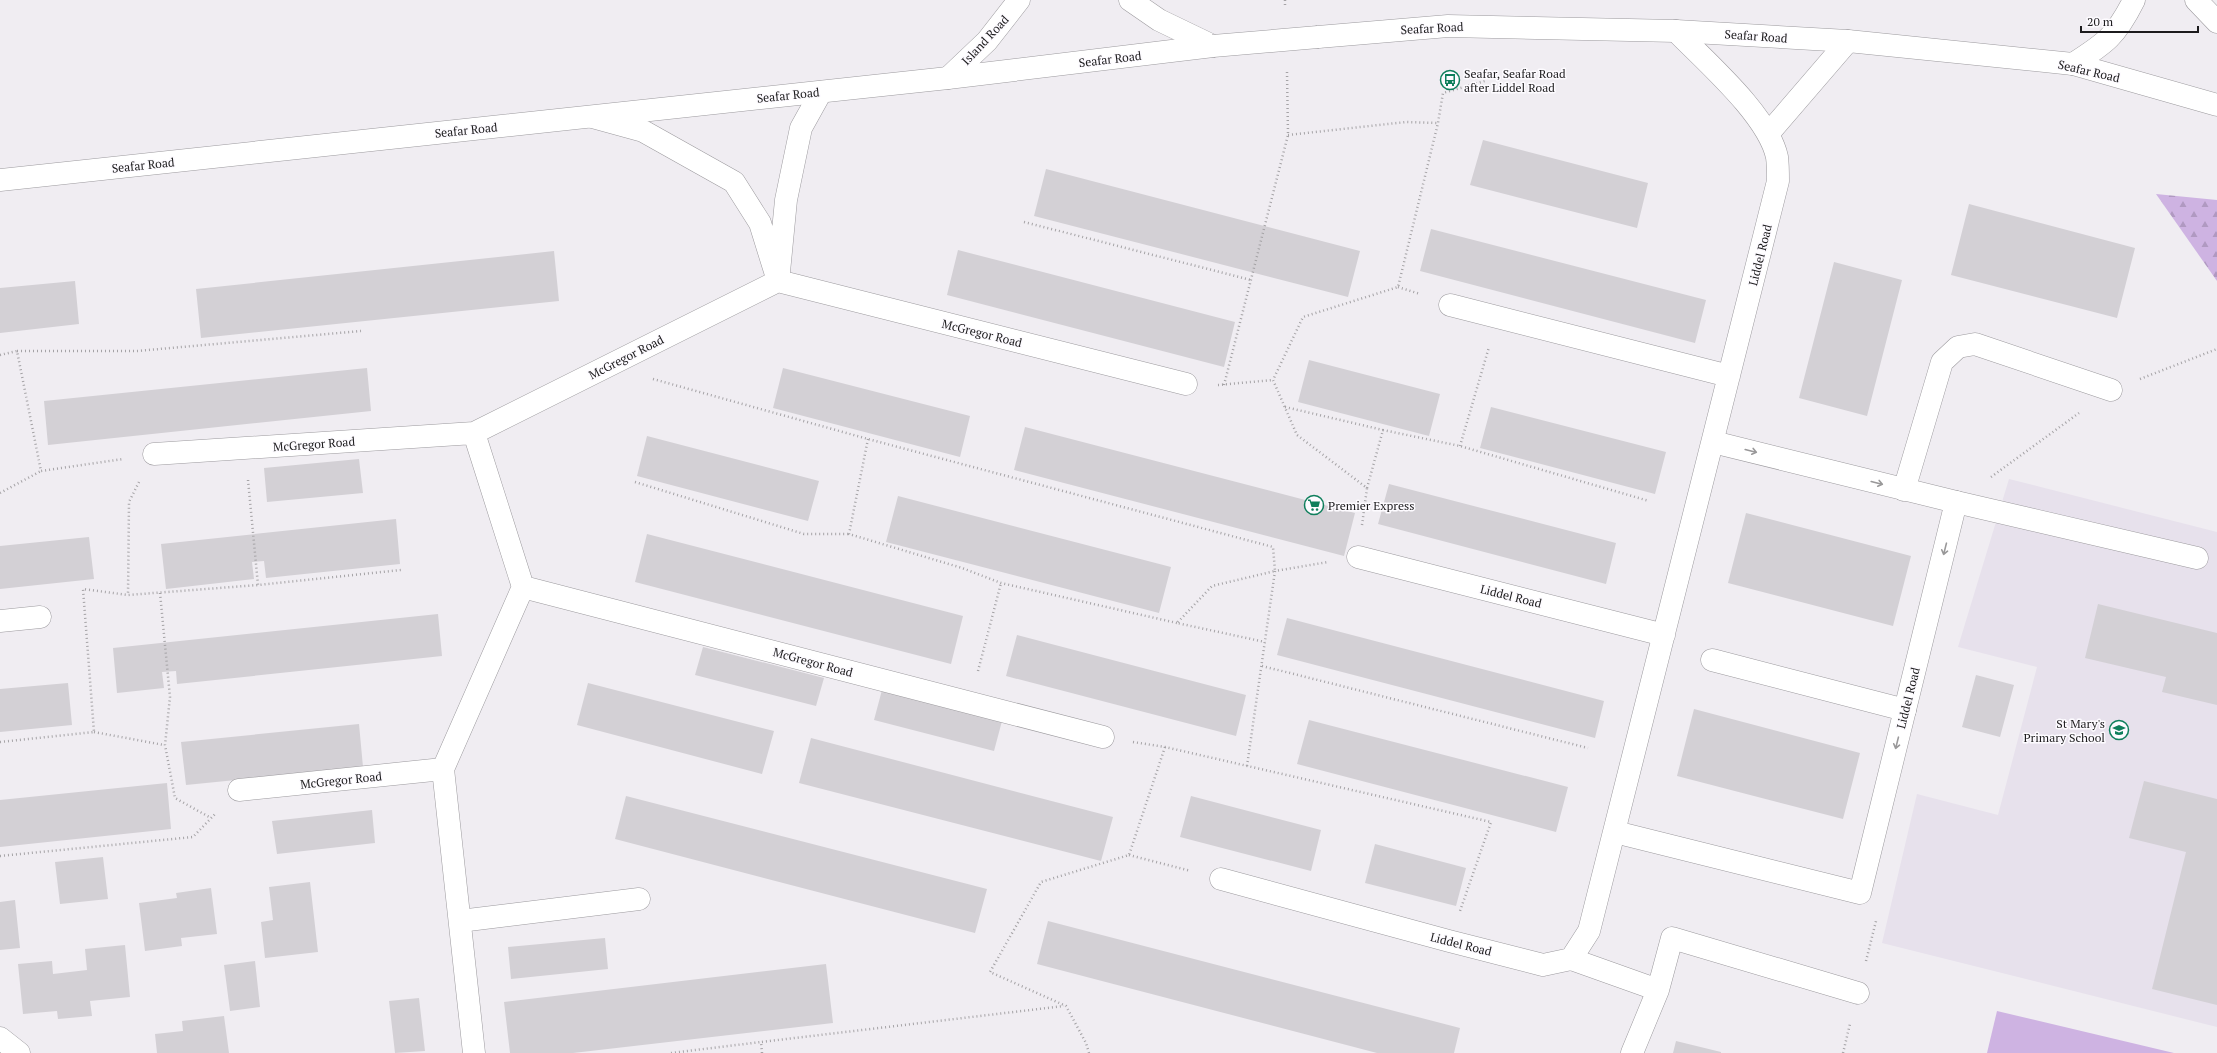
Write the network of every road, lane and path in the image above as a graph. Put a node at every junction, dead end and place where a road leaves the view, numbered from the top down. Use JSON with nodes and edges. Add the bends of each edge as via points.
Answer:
{"nodes":[{"id":1,"x":1019,"y":0,"type":"edge"},
{"id":2,"x":1130,"y":0,"type":"edge"},
{"id":3,"x":2134,"y":0,"type":"edge"},
{"id":4,"x":2196,"y":0,"type":"edge"},
{"id":5,"x":2217,"y":22,"type":"edge"},
{"id":6,"x":1676,"y":31,"type":"junction"},
{"id":7,"x":1848,"y":41,"type":"junction"},
{"id":8,"x":1213,"y":46,"type":"junction"},
{"id":9,"x":2073,"y":64,"type":"junction"},
{"id":10,"x":948,"y":78,"type":"junction"},
{"id":11,"x":1485,"y":81,"type":"dead end"},
{"id":12,"x":821,"y":92,"type":"junction"},
{"id":13,"x":2217,"y":105,"type":"edge"},
{"id":14,"x":592,"y":117,"type":"junction"},
{"id":15,"x":1438,"y":123,"type":"junction"},
{"id":16,"x":1768,"y":134,"type":"junction"},
{"id":17,"x":0,"y":180,"type":"edge"},
{"id":18,"x":1024,"y":222,"type":"dead end"},
{"id":19,"x":1251,"y":280,"type":"junction"},
{"id":20,"x":778,"y":281,"type":"junction"},
{"id":21,"x":1450,"y":305,"type":"dead end"},
{"id":22,"x":1497,"y":317,"type":"junction"},
{"id":23,"x":361,"y":331,"type":"dead end"},
{"id":24,"x":2217,"y":348,"type":"edge"},
{"id":25,"x":17,"y":351,"type":"junction"},
{"id":26,"x":633,"y":353,"type":"junction"},
{"id":27,"x":0,"y":355,"type":"edge"},
{"id":28,"x":1729,"y":376,"type":"junction"},
{"id":29,"x":1274,"y":380,"type":"junction"},
{"id":30,"x":1186,"y":384,"type":"joint"},
{"id":31,"x":1224,"y":385,"type":"junction"},
{"id":32,"x":2111,"y":390,"type":"junction"},
{"id":33,"x":1285,"y":407,"type":"junction"},
{"id":34,"x":1383,"y":430,"type":"junction"},
{"id":35,"x":474,"y":433,"type":"junction"},
{"id":36,"x":868,"y":439,"type":"junction"},
{"id":37,"x":1713,"y":442,"type":"junction"},
{"id":38,"x":1460,"y":446,"type":"junction"},
{"id":39,"x":244,"y":448,"type":"junction"},
{"id":40,"x":154,"y":454,"type":"junction"},
{"id":41,"x":40,"y":471,"type":"junction"},
{"id":42,"x":635,"y":482,"type":"dead end"},
{"id":43,"x":1367,"y":488,"type":"junction"},
{"id":44,"x":1904,"y":490,"type":"junction"},
{"id":45,"x":0,"y":493,"type":"edge"},
{"id":46,"x":1649,"y":501,"type":"dead end"},
{"id":47,"x":1956,"y":502,"type":"junction"},
{"id":48,"x":849,"y":534,"type":"junction"},
{"id":49,"x":1358,"y":557,"type":"junction"},
{"id":50,"x":2197,"y":558,"type":"dead end"},
{"id":51,"x":401,"y":570,"type":"dead end"},
{"id":52,"x":1275,"y":571,"type":"junction"},
{"id":53,"x":1001,"y":583,"type":"junction"},
{"id":54,"x":258,"y":585,"type":"junction"},
{"id":55,"x":523,"y":587,"type":"junction"},
{"id":56,"x":160,"y":593,"type":"junction"},
{"id":57,"x":128,"y":595,"type":"junction"},
{"id":58,"x":40,"y":617,"type":"dead end"},
{"id":59,"x":0,"y":621,"type":"edge"},
{"id":60,"x":1177,"y":623,"type":"junction"},
{"id":61,"x":1664,"y":635,"type":"junction"},
{"id":62,"x":1265,"y":642,"type":"junction"},
{"id":63,"x":1712,"y":660,"type":"dead end"},
{"id":64,"x":1262,"y":666,"type":"junction"},
{"id":65,"x":970,"y":703,"type":"junction"},
{"id":66,"x":1905,"y":710,"type":"junction"},
{"id":67,"x":94,"y":732,"type":"junction"},
{"id":68,"x":1103,"y":737,"type":"joint"},
{"id":69,"x":0,"y":742,"type":"edge"},
{"id":70,"x":165,"y":744,"type":"junction"},
{"id":71,"x":1165,"y":747,"type":"junction"},
{"id":72,"x":1588,"y":748,"type":"dead end"},
{"id":73,"x":1247,"y":766,"type":"junction"},
{"id":74,"x":443,"y":769,"type":"junction"},
{"id":75,"x":239,"y":790,"type":"joint"},
{"id":76,"x":211,"y":818,"type":"junction"},
{"id":77,"x":1615,"y":832,"type":"junction"},
{"id":78,"x":1130,"y":855,"type":"junction"},
{"id":79,"x":0,"y":856,"type":"edge"},
{"id":80,"x":1221,"y":879,"type":"joint"},
{"id":81,"x":639,"y":899,"type":"dead end"},
{"id":82,"x":460,"y":921,"type":"junction"},
{"id":83,"x":1449,"y":942,"type":"junction"},
{"id":84,"x":1571,"y":959,"type":"junction"},
{"id":85,"x":1658,"y":990,"type":"junction"},
{"id":86,"x":1858,"y":994,"type":"dead end"},
{"id":87,"x":1066,"y":1006,"type":"junction"},
{"id":88,"x":0,"y":1038,"type":"edge"},
{"id":89,"x":761,"y":1042,"type":"junction"},
{"id":90,"x":19,"y":1053,"type":"edge"},
{"id":91,"x":474,"y":1053,"type":"edge"},
{"id":92,"x":671,"y":1053,"type":"edge"},
{"id":93,"x":762,"y":1053,"type":"edge"},
{"id":94,"x":1089,"y":1053,"type":"edge"},
{"id":95,"x":1632,"y":1053,"type":"edge"}],
"edges":[{"from":1,"to":10,"type":"street","name":"Island Road","via":[[986,42]]},
{"from":2,"to":8,"type":"street","via":[[1159,20]]},
{"from":3,"to":9,"type":"street","via":[[2118,30],[2100,47]]},
{"from":4,"to":5,"type":"street"},
{"from":6,"to":7,"type":"street","name":"Seafar Road"},
{"from":6,"to":8,"type":"street","name":"Seafar Road","bridge":true,"via":[[1448,26]]},
{"from":6,"to":16,"type":"street","name":"Liddel Road","via":[[1744,101]]},
{"from":7,"to":9,"type":"street","name":"Seafar Road"},
{"from":7,"to":16,"type":"street"},
{"from":8,"to":10,"type":"street","name":"Seafar Road"},
{"from":9,"to":13,"type":"street","name":"Seafar Road"},
{"from":10,"to":12,"type":"street","name":"Seafar Road"},
{"from":11,"to":15,"type":"path","via":[[1443,93]]},
{"from":12,"to":14,"type":"street","name":"Seafar Road"},
{"from":12,"to":20,"type":"street","via":[[801,128],[786,200]]},
{"from":14,"to":17,"type":"street","name":"Seafar Road"},
{"from":14,"to":20,"type":"street","via":[[643,131],[734,182],[760,223]]},
{"from":15,"to":19,"type":"path","via":[[1406,122],[1288,135]]},
{"from":15,"to":29,"type":"path","via":[[1398,287],[1303,317]]},
{"from":16,"to":28,"type":"street","name":"Liddel Road","via":[[1777,156],[1778,181]]},
{"from":18,"to":19,"type":"path"},
{"from":19,"to":31,"type":"path"},
{"from":20,"to":26,"type":"street","name":"McGregor Road"},
{"from":20,"to":30,"type":"street","name":"McGregor Road"},
{"from":21,"to":22,"type":"street"},
{"from":22,"to":28,"type":"street"},
{"from":22,"to":38,"type":"path"},
{"from":23,"to":25,"type":"path","via":[[137,351]]},
{"from":24,"to":32,"type":"path"},
{"from":25,"to":27,"type":"path"},
{"from":25,"to":41,"type":"path"},
{"from":26,"to":35,"type":"street","name":"McGregor Road"},
{"from":26,"to":36,"type":"path","via":[[654,381]]},
{"from":28,"to":37,"type":"street","name":"Liddel Road"},
{"from":29,"to":31,"type":"path"},
{"from":29,"to":33,"type":"path"},
{"from":30,"to":31,"type":"path"},
{"from":32,"to":44,"type":"street","via":[[1976,344],[1958,347],[1942,362]]},
{"from":32,"to":47,"type":"path"},
{"from":33,"to":34,"type":"path"},
{"from":33,"to":43,"type":"path","via":[[1298,435]]},
{"from":34,"to":38,"type":"path"},
{"from":34,"to":43,"type":"path"},
{"from":35,"to":39,"type":"street","name":"McGregor Road"},
{"from":35,"to":55,"type":"street"},
{"from":36,"to":48,"type":"path"},
{"from":36,"to":52,"type":"path","via":[[1273,547]]},
{"from":37,"to":44,"type":"street","one_way":true},
{"from":37,"to":61,"type":"street","name":"Liddel Road"},
{"from":38,"to":46,"type":"path"},
{"from":39,"to":40,"type":"street","name":"McGregor Road"},
{"from":39,"to":54,"type":"path"},
{"from":40,"to":41,"type":"path"},
{"from":40,"to":57,"type":"path","via":[[129,502]]},
{"from":41,"to":45,"type":"path"},
{"from":42,"to":48,"type":"path","via":[[804,534]]},
{"from":43,"to":49,"type":"path"},
{"from":44,"to":47,"type":"street"},
{"from":47,"to":50,"type":"street"},
{"from":47,"to":66,"type":"street","name":"Liddel Road","one_way":true},
{"from":48,"to":53,"type":"path","via":[[962,568]]},
{"from":49,"to":52,"type":"path"},
{"from":49,"to":61,"type":"street","name":"Liddel Road"},
{"from":51,"to":54,"type":"path"},
{"from":52,"to":60,"type":"path","via":[[1212,586]]},
{"from":52,"to":62,"type":"path"},
{"from":53,"to":60,"type":"path"},
{"from":53,"to":65,"type":"path"},
{"from":54,"to":56,"type":"path"},
{"from":55,"to":65,"type":"street","name":"McGregor Road"},
{"from":55,"to":74,"type":"street"},
{"from":56,"to":57,"type":"path"},
{"from":56,"to":70,"type":"path","via":[[170,697]]},
{"from":57,"to":67,"type":"path","via":[[83,589]]},
{"from":58,"to":59,"type":"street"},
{"from":60,"to":62,"type":"path"},
{"from":61,"to":77,"type":"street","name":"Liddel Road"},
{"from":62,"to":64,"type":"path"},
{"from":63,"to":66,"type":"street"},
{"from":64,"to":72,"type":"path"},
{"from":64,"to":73,"type":"path"},
{"from":65,"to":68,"type":"street","name":"McGregor Road"},
{"from":66,"to":77,"type":"street","name":"Liddel Road","one_way":true,"via":[[1860,893]]},
{"from":67,"to":69,"type":"path"},
{"from":67,"to":70,"type":"path"},
{"from":68,"to":71,"type":"path"},
{"from":70,"to":76,"type":"path","via":[[175,798]]},
{"from":71,"to":73,"type":"path"},
{"from":71,"to":78,"type":"path"},
{"from":73,"to":83,"type":"path","via":[[1491,822]]},
{"from":74,"to":75,"type":"street","name":"McGregor Road"},
{"from":74,"to":82,"type":"street"},
{"from":75,"to":76,"type":"path"},
{"from":76,"to":79,"type":"path","via":[[193,837]]},
{"from":77,"to":84,"type":"street","name":"Liddel Road","via":[[1589,931]]},
{"from":78,"to":80,"type":"path"},
{"from":78,"to":87,"type":"path","via":[[1041,882],[990,972]]},
{"from":80,"to":83,"type":"street","name":"Liddel Road"},
{"from":81,"to":82,"type":"street"},
{"from":82,"to":91,"type":"street"},
{"from":83,"to":84,"type":"street","name":"Liddel Road","via":[[1543,965]]},
{"from":84,"to":85,"type":"street"},
{"from":85,"to":86,"type":"street","via":[[1672,938]]},
{"from":85,"to":95,"type":"street"},
{"from":87,"to":89,"type":"path"},
{"from":87,"to":94,"type":"path"},
{"from":88,"to":90,"type":"street"},
{"from":89,"to":92,"type":"path"},
{"from":89,"to":93,"type":"path"}]}
